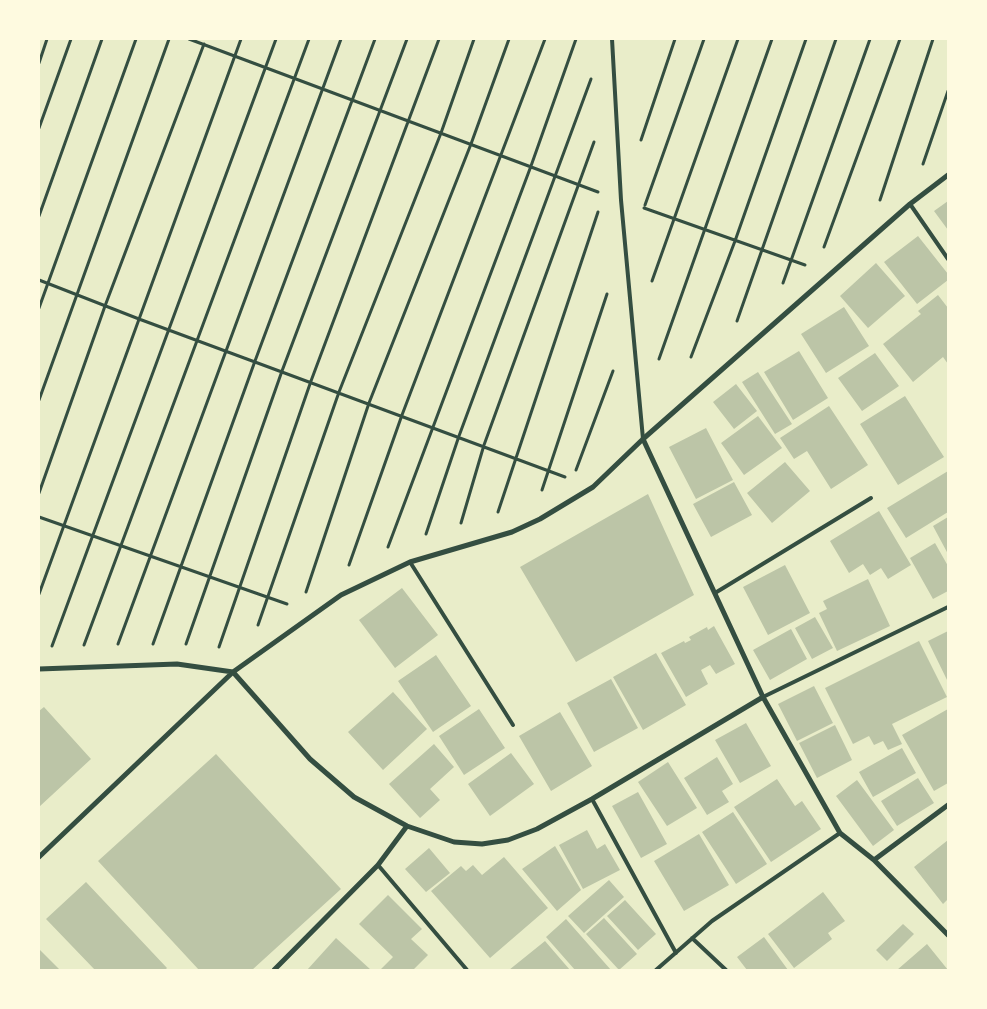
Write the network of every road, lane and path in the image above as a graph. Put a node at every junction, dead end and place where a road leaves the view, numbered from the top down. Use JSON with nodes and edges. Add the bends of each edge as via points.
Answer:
{"nodes":[{"id":1,"x":48,"y":39,"type":"edge"},
{"id":2,"x":71,"y":39,"type":"edge"},
{"id":3,"x":102,"y":39,"type":"edge"},
{"id":4,"x":136,"y":39,"type":"edge"},
{"id":5,"x":169,"y":39,"type":"edge"},
{"id":6,"x":189,"y":39,"type":"edge"},
{"id":7,"x":241,"y":39,"type":"edge"},
{"id":8,"x":276,"y":39,"type":"edge"},
{"id":9,"x":309,"y":39,"type":"edge"},
{"id":10,"x":341,"y":39,"type":"edge"},
{"id":11,"x":375,"y":39,"type":"edge"},
{"id":12,"x":407,"y":39,"type":"edge"},
{"id":13,"x":439,"y":39,"type":"edge"},
{"id":14,"x":474,"y":39,"type":"edge"},
{"id":15,"x":509,"y":39,"type":"edge"},
{"id":16,"x":545,"y":39,"type":"edge"},
{"id":17,"x":576,"y":39,"type":"edge"},
{"id":18,"x":612,"y":39,"type":"edge"},
{"id":19,"x":675,"y":39,"type":"edge"},
{"id":20,"x":704,"y":39,"type":"edge"},
{"id":21,"x":738,"y":39,"type":"edge"},
{"id":22,"x":772,"y":39,"type":"edge"},
{"id":23,"x":806,"y":39,"type":"edge"},
{"id":24,"x":836,"y":39,"type":"edge"},
{"id":25,"x":870,"y":39,"type":"edge"},
{"id":26,"x":900,"y":39,"type":"edge"},
{"id":27,"x":933,"y":39,"type":"edge"},
{"id":28,"x":204,"y":44,"type":"junction"},
{"id":29,"x":234,"y":56,"type":"junction"},
{"id":30,"x":39,"y":62,"type":"edge"},
{"id":31,"x":265,"y":68,"type":"junction"},
{"id":32,"x":592,"y":75,"type":"dead end"},
{"id":33,"x":294,"y":78,"type":"junction"},
{"id":34,"x":322,"y":89,"type":"junction"},
{"id":35,"x":948,"y":92,"type":"edge"},
{"id":36,"x":352,"y":101,"type":"junction"},
{"id":37,"x":380,"y":111,"type":"junction"},
{"id":38,"x":410,"y":121,"type":"junction"},
{"id":39,"x":39,"y":128,"type":"edge"},
{"id":40,"x":441,"y":132,"type":"junction"},
{"id":41,"x":640,"y":143,"type":"dead end"},
{"id":42,"x":470,"y":144,"type":"junction"},
{"id":43,"x":502,"y":156,"type":"junction"},
{"id":44,"x":531,"y":166,"type":"junction"},
{"id":45,"x":920,"y":172,"type":"dead end"},
{"id":46,"x":948,"y":174,"type":"edge"},
{"id":47,"x":556,"y":176,"type":"junction"},
{"id":48,"x":580,"y":184,"type":"junction"},
{"id":49,"x":604,"y":194,"type":"junction"},
{"id":50,"x":621,"y":200,"type":"junction"},
{"id":51,"x":910,"y":204,"type":"junction"},
{"id":52,"x":878,"y":206,"type":"dead end"},
{"id":53,"x":644,"y":208,"type":"junction"},
{"id":54,"x":39,"y":216,"type":"edge"},
{"id":55,"x":674,"y":219,"type":"junction"},
{"id":56,"x":704,"y":229,"type":"junction"},
{"id":57,"x":735,"y":241,"type":"junction"},
{"id":58,"x":762,"y":250,"type":"junction"},
{"id":59,"x":948,"y":259,"type":"edge"},
{"id":60,"x":791,"y":260,"type":"junction"},
{"id":61,"x":816,"y":269,"type":"junction"},
{"id":62,"x":830,"y":274,"type":"junction"},
{"id":63,"x":39,"y":280,"type":"edge"},
{"id":64,"x":48,"y":283,"type":"junction"},
{"id":65,"x":610,"y":285,"type":"dead end"},
{"id":66,"x":782,"y":286,"type":"dead end"},
{"id":67,"x":649,"y":290,"type":"dead end"},
{"id":68,"x":78,"y":295,"type":"junction"},
{"id":69,"x":105,"y":306,"type":"junction"},
{"id":70,"x":39,"y":308,"type":"edge"},
{"id":71,"x":139,"y":319,"type":"junction"},
{"id":72,"x":737,"y":321,"type":"dead end"},
{"id":73,"x":168,"y":330,"type":"junction"},
{"id":74,"x":197,"y":340,"type":"junction"},
{"id":75,"x":225,"y":350,"type":"junction"},
{"id":76,"x":691,"y":357,"type":"dead end"},
{"id":77,"x":255,"y":361,"type":"junction"},
{"id":78,"x":656,"y":365,"type":"dead end"},
{"id":79,"x":615,"y":368,"type":"dead end"},
{"id":80,"x":282,"y":371,"type":"junction"},
{"id":81,"x":311,"y":381,"type":"junction"},
{"id":82,"x":340,"y":392,"type":"junction"},
{"id":83,"x":39,"y":400,"type":"edge"},
{"id":84,"x":369,"y":403,"type":"junction"},
{"id":85,"x":402,"y":415,"type":"junction"},
{"id":86,"x":433,"y":427,"type":"junction"},
{"id":87,"x":459,"y":436,"type":"junction"},
{"id":88,"x":643,"y":439,"type":"junction"},
{"id":89,"x":484,"y":445,"type":"junction"},
{"id":90,"x":516,"y":458,"type":"junction"},
{"id":91,"x":548,"y":471,"type":"junction"},
{"id":92,"x":39,"y":493,"type":"edge"},
{"id":93,"x":871,"y":498,"type":"dead end"},
{"id":94,"x":497,"y":517,"type":"dead end"},
{"id":95,"x":39,"y":518,"type":"edge"},
{"id":96,"x":63,"y":526,"type":"junction"},
{"id":97,"x":460,"y":528,"type":"dead end"},
{"id":98,"x":426,"y":536,"type":"dead end"},
{"id":99,"x":92,"y":537,"type":"junction"},
{"id":100,"x":120,"y":546,"type":"junction"},
{"id":101,"x":386,"y":552,"type":"dead end"},
{"id":102,"x":149,"y":557,"type":"junction"},
{"id":103,"x":410,"y":562,"type":"junction"},
{"id":104,"x":180,"y":567,"type":"junction"},
{"id":105,"x":348,"y":568,"type":"dead end"},
{"id":106,"x":209,"y":578,"type":"junction"},
{"id":107,"x":239,"y":588,"type":"junction"},
{"id":108,"x":715,"y":593,"type":"junction"},
{"id":109,"x":39,"y":594,"type":"edge"},
{"id":110,"x":267,"y":598,"type":"junction"},
{"id":111,"x":303,"y":599,"type":"dead end"},
{"id":112,"x":292,"y":606,"type":"dead end"},
{"id":113,"x":948,"y":606,"type":"edge"},
{"id":114,"x":255,"y":635,"type":"dead end"},
{"id":115,"x":152,"y":646,"type":"dead end"},
{"id":116,"x":52,"y":648,"type":"dead end"},
{"id":117,"x":184,"y":652,"type":"dead end"},
{"id":118,"x":115,"y":653,"type":"dead end"},
{"id":119,"x":81,"y":654,"type":"dead end"},
{"id":120,"x":216,"y":656,"type":"dead end"},
{"id":121,"x":39,"y":669,"type":"edge"},
{"id":122,"x":233,"y":672,"type":"junction"},
{"id":123,"x":763,"y":697,"type":"junction"},
{"id":124,"x":513,"y":725,"type":"dead end"},
{"id":125,"x":592,"y":799,"type":"junction"},
{"id":126,"x":948,"y":806,"type":"edge"},
{"id":127,"x":407,"y":826,"type":"junction"},
{"id":128,"x":840,"y":833,"type":"junction"},
{"id":129,"x":39,"y":858,"type":"edge"},
{"id":130,"x":874,"y":860,"type":"junction"},
{"id":131,"x":378,"y":865,"type":"junction"},
{"id":132,"x":948,"y":935,"type":"edge"},
{"id":133,"x":692,"y":938,"type":"junction"},
{"id":134,"x":676,"y":953,"type":"junction"},
{"id":135,"x":274,"y":970,"type":"edge"},
{"id":136,"x":467,"y":970,"type":"edge"},
{"id":137,"x":656,"y":970,"type":"edge"},
{"id":138,"x":726,"y":970,"type":"edge"}],
"edges":[{"from":1,"to":30,"type":"path"},
{"from":2,"to":39,"type":"path"},
{"from":3,"to":54,"type":"path"},
{"from":4,"to":64,"type":"path"},
{"from":5,"to":68,"type":"path"},
{"from":6,"to":28,"type":"path"},
{"from":7,"to":29,"type":"path"},
{"from":8,"to":31,"type":"path"},
{"from":9,"to":33,"type":"path"},
{"from":10,"to":34,"type":"path"},
{"from":11,"to":36,"type":"path"},
{"from":12,"to":37,"type":"path"},
{"from":13,"to":38,"type":"path"},
{"from":14,"to":40,"type":"path"},
{"from":15,"to":42,"type":"path"},
{"from":16,"to":43,"type":"path"},
{"from":17,"to":44,"type":"path"},
{"from":18,"to":50,"type":"lane"},
{"from":19,"to":41,"type":"path"},
{"from":20,"to":53,"type":"path"},
{"from":21,"to":55,"type":"path"},
{"from":22,"to":56,"type":"path"},
{"from":23,"to":57,"type":"path"},
{"from":24,"to":58,"type":"path"},
{"from":25,"to":60,"type":"path"},
{"from":26,"to":61,"type":"path"},
{"from":27,"to":52,"type":"path"},
{"from":28,"to":29,"type":"path"},
{"from":28,"to":69,"type":"path"},
{"from":29,"to":31,"type":"path"},
{"from":29,"to":71,"type":"path"},
{"from":31,"to":33,"type":"path"},
{"from":31,"to":73,"type":"path"},
{"from":32,"to":47,"type":"path"},
{"from":33,"to":34,"type":"path"},
{"from":33,"to":74,"type":"path"},
{"from":34,"to":36,"type":"path"},
{"from":34,"to":75,"type":"path"},
{"from":35,"to":45,"type":"path"},
{"from":36,"to":37,"type":"path"},
{"from":36,"to":77,"type":"path"},
{"from":37,"to":38,"type":"path"},
{"from":37,"to":80,"type":"path"},
{"from":38,"to":40,"type":"path"},
{"from":38,"to":81,"type":"path"},
{"from":40,"to":42,"type":"path"},
{"from":40,"to":82,"type":"path"},
{"from":42,"to":43,"type":"path"},
{"from":42,"to":84,"type":"path"},
{"from":43,"to":44,"type":"path"},
{"from":43,"to":85,"type":"path"},
{"from":44,"to":47,"type":"path"},
{"from":44,"to":86,"type":"path"},
{"from":46,"to":51,"type":"street"},
{"from":47,"to":48,"type":"path"},
{"from":47,"to":87,"type":"path"},
{"from":48,"to":49,"type":"path"},
{"from":48,"to":89,"type":"path"},
{"from":49,"to":50,"type":"path"},
{"from":49,"to":90,"type":"path"},
{"from":50,"to":53,"type":"path"},
{"from":50,"to":88,"type":"lane"},
{"from":51,"to":59,"type":"lane"},
{"from":51,"to":62,"type":"street"},
{"from":53,"to":55,"type":"path"},
{"from":55,"to":56,"type":"path"},
{"from":55,"to":67,"type":"path"},
{"from":56,"to":57,"type":"path"},
{"from":56,"to":78,"type":"path"},
{"from":57,"to":58,"type":"path"},
{"from":57,"to":76,"type":"path"},
{"from":58,"to":60,"type":"path"},
{"from":58,"to":72,"type":"path"},
{"from":60,"to":61,"type":"path"},
{"from":60,"to":66,"type":"path"},
{"from":61,"to":62,"type":"path"},
{"from":62,"to":88,"type":"street"},
{"from":63,"to":64,"type":"path"},
{"from":64,"to":68,"type":"path"},
{"from":64,"to":70,"type":"path"},
{"from":65,"to":91,"type":"path"},
{"from":68,"to":69,"type":"path"},
{"from":68,"to":83,"type":"path"},
{"from":69,"to":71,"type":"path"},
{"from":69,"to":92,"type":"path"},
{"from":71,"to":73,"type":"path"},
{"from":71,"to":96,"type":"path"},
{"from":73,"to":74,"type":"path"},
{"from":73,"to":99,"type":"path"},
{"from":74,"to":75,"type":"path"},
{"from":74,"to":100,"type":"path"},
{"from":75,"to":77,"type":"path"},
{"from":75,"to":102,"type":"path"},
{"from":77,"to":80,"type":"path"},
{"from":77,"to":104,"type":"path"},
{"from":79,"to":91,"type":"path","via":[[572,479]]},
{"from":80,"to":81,"type":"path"},
{"from":80,"to":106,"type":"path"},
{"from":81,"to":82,"type":"path"},
{"from":81,"to":107,"type":"path"},
{"from":82,"to":84,"type":"path"},
{"from":82,"to":110,"type":"path"},
{"from":84,"to":85,"type":"path"},
{"from":84,"to":111,"type":"path"},
{"from":85,"to":86,"type":"path"},
{"from":85,"to":105,"type":"path"},
{"from":86,"to":87,"type":"path"},
{"from":86,"to":101,"type":"path"},
{"from":87,"to":89,"type":"path"},
{"from":87,"to":98,"type":"path"},
{"from":88,"to":103,"type":"street","via":[[594,487],[540,518],[504,534]]},
{"from":88,"to":108,"type":"street"},
{"from":89,"to":90,"type":"path"},
{"from":89,"to":97,"type":"path"},
{"from":90,"to":91,"type":"path"},
{"from":90,"to":94,"type":"path"},
{"from":93,"to":108,"type":"lane"},
{"from":95,"to":96,"type":"path"},
{"from":96,"to":99,"type":"path"},
{"from":96,"to":109,"type":"path"},
{"from":99,"to":100,"type":"path"},
{"from":99,"to":116,"type":"path"},
{"from":100,"to":102,"type":"path"},
{"from":100,"to":119,"type":"path"},
{"from":102,"to":104,"type":"path"},
{"from":102,"to":118,"type":"path"},
{"from":103,"to":122,"type":"street","via":[[341,595]]},
{"from":103,"to":124,"type":"lane"},
{"from":104,"to":106,"type":"path"},
{"from":104,"to":115,"type":"path"},
{"from":106,"to":107,"type":"path"},
{"from":106,"to":117,"type":"path"},
{"from":107,"to":110,"type":"path"},
{"from":107,"to":120,"type":"path"},
{"from":108,"to":123,"type":"street"},
{"from":110,"to":112,"type":"path"},
{"from":110,"to":114,"type":"path"},
{"from":113,"to":123,"type":"lane"},
{"from":121,"to":122,"type":"street","via":[[177,664]]},
{"from":122,"to":127,"type":"street","via":[[310,759],[354,797]]},
{"from":122,"to":129,"type":"street"},
{"from":123,"to":125,"type":"street"},
{"from":123,"to":128,"type":"street"},
{"from":125,"to":127,"type":"street","via":[[537,829],[508,840],[482,844],[454,842]]},
{"from":125,"to":134,"type":"lane"},
{"from":126,"to":130,"type":"street"},
{"from":127,"to":131,"type":"street"},
{"from":128,"to":130,"type":"street"},
{"from":128,"to":133,"type":"lane","via":[[712,920]]},
{"from":130,"to":132,"type":"street"},
{"from":131,"to":135,"type":"street"},
{"from":131,"to":136,"type":"lane"},
{"from":133,"to":134,"type":"lane"},
{"from":133,"to":138,"type":"lane"},
{"from":134,"to":137,"type":"lane"}]}
